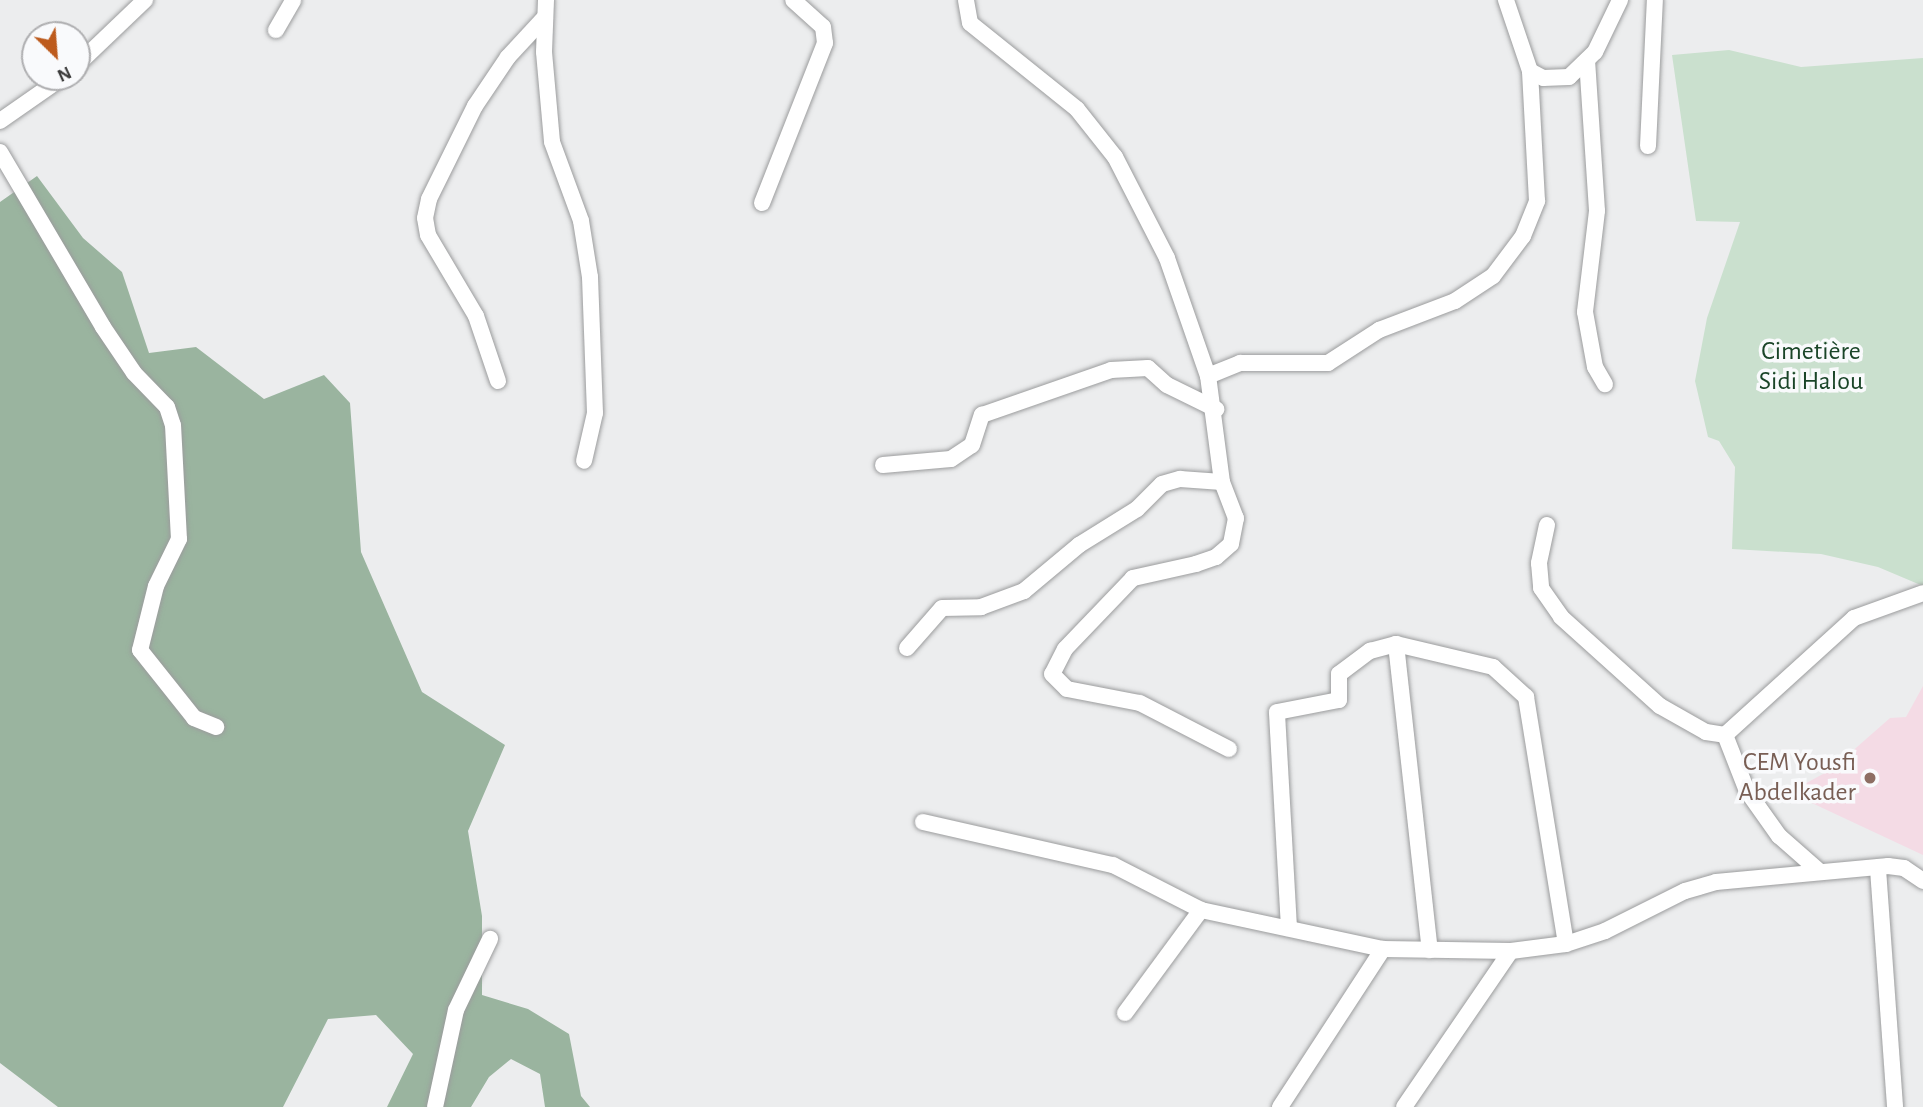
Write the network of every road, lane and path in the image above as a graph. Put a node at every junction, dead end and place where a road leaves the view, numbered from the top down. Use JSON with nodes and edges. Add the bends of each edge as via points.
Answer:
{"nodes":[{"id":1,"x":145,"y":0,"type":"edge"},
{"id":2,"x":293,"y":0,"type":"edge"},
{"id":3,"x":546,"y":0,"type":"edge"},
{"id":4,"x":793,"y":0,"type":"edge"},
{"id":5,"x":966,"y":0,"type":"edge"},
{"id":6,"x":1506,"y":0,"type":"edge"},
{"id":7,"x":1620,"y":0,"type":"edge"},
{"id":8,"x":1655,"y":0,"type":"edge"},
{"id":9,"x":545,"y":17,"type":"junction"},
{"id":10,"x":276,"y":30,"type":"dead end"},
{"id":11,"x":91,"y":52,"type":"edge"},
{"id":12,"x":1587,"y":60,"type":"junction"},
{"id":13,"x":1530,"y":71,"type":"junction"},
{"id":14,"x":43,"y":91,"type":"edge"},
{"id":15,"x":0,"y":121,"type":"edge"},
{"id":16,"x":1648,"y":146,"type":"dead end"},
{"id":17,"x":0,"y":152,"type":"edge"},
{"id":18,"x":762,"y":203,"type":"dead end"},
{"id":19,"x":1208,"y":376,"type":"junction"},
{"id":20,"x":498,"y":381,"type":"dead end"},
{"id":21,"x":1605,"y":384,"type":"dead end"},
{"id":22,"x":1216,"y":409,"type":"junction"},
{"id":23,"x":584,"y":461,"type":"dead end"},
{"id":24,"x":883,"y":465,"type":"dead end"},
{"id":25,"x":1222,"y":482,"type":"junction"},
{"id":26,"x":1547,"y":525,"type":"dead end"},
{"id":27,"x":1923,"y":593,"type":"edge"},
{"id":28,"x":1396,"y":644,"type":"junction"},
{"id":29,"x":907,"y":648,"type":"dead end"},
{"id":30,"x":216,"y":727,"type":"dead end"},
{"id":31,"x":1725,"y":735,"type":"junction"},
{"id":32,"x":1229,"y":749,"type":"dead end"},
{"id":33,"x":923,"y":822,"type":"dead end"},
{"id":34,"x":1878,"y":869,"type":"junction"},
{"id":35,"x":1819,"y":871,"type":"junction"},
{"id":36,"x":1923,"y":881,"type":"edge"},
{"id":37,"x":1200,"y":910,"type":"junction"},
{"id":38,"x":1289,"y":928,"type":"junction"},
{"id":39,"x":490,"y":939,"type":"dead end"},
{"id":40,"x":1566,"y":944,"type":"junction"},
{"id":41,"x":1383,"y":949,"type":"junction"},
{"id":42,"x":1430,"y":950,"type":"junction"},
{"id":43,"x":1511,"y":951,"type":"junction"},
{"id":44,"x":1125,"y":1013,"type":"dead end"},
{"id":45,"x":435,"y":1107,"type":"edge"},
{"id":46,"x":1280,"y":1107,"type":"edge"},
{"id":47,"x":1404,"y":1107,"type":"edge"},
{"id":48,"x":1895,"y":1107,"type":"edge"}],
"edges":[{"from":1,"to":11,"type":"street"},
{"from":2,"to":10,"type":"street"},
{"from":3,"to":9,"type":"street"},
{"from":4,"to":18,"type":"street","via":[[823,27],[825,43]]},
{"from":5,"to":19,"type":"street","via":[[970,23],[1077,109],[1115,157],[1167,258]]},
{"from":6,"to":13,"type":"street"},
{"from":7,"to":12,"type":"street"},
{"from":8,"to":16,"type":"street"},
{"from":9,"to":20,"type":"street","via":[[508,57],[475,106],[429,199],[425,218],[428,235],[476,316]]},
{"from":9,"to":23,"type":"street","via":[[552,142],[581,221],[590,277],[595,413]]},
{"from":12,"to":13,"type":"street","via":[[1569,77],[1543,78]]},
{"from":12,"to":21,"type":"street","via":[[1597,211],[1585,312],[1595,368]]},
{"from":13,"to":19,"type":"street","via":[[1538,201],[1523,236],[1493,276],[1455,301],[1380,330],[1328,363],[1240,363]]},
{"from":14,"to":15,"type":"street"},
{"from":17,"to":30,"type":"street","via":[[103,327],[134,373],[167,407],[173,425],[179,539],[156,586],[140,650],[194,718]]},
{"from":19,"to":22,"type":"street"},
{"from":22,"to":24,"type":"street","via":[[1167,385],[1148,368],[1111,370],[982,415],[972,445],[951,460]]},
{"from":22,"to":25,"type":"street"},
{"from":25,"to":29,"type":"street","via":[[1180,479],[1162,484],[1137,509],[1079,545],[1024,591],[981,607],[942,607]]},
{"from":25,"to":32,"type":"street","via":[[1236,518],[1231,544],[1216,557],[1196,564],[1133,578],[1065,649],[1052,674],[1068,689],[1140,703]]},
{"from":26,"to":31,"type":"street","via":[[1539,563],[1541,588],[1561,617],[1660,706],[1706,732]]},
{"from":27,"to":31,"type":"street","via":[[1854,618]]},
{"from":28,"to":38,"type":"street","via":[[1370,651],[1339,674],[1339,700],[1277,712]]},
{"from":28,"to":40,"type":"street","via":[[1493,667],[1527,696]]},
{"from":28,"to":42,"type":"street"},
{"from":31,"to":35,"type":"street","via":[[1746,791],[1779,836]]},
{"from":33,"to":37,"type":"street","via":[[1113,865]]},
{"from":34,"to":35,"type":"street"},
{"from":34,"to":36,"type":"street","via":[[1903,868]]},
{"from":34,"to":48,"type":"street"},
{"from":35,"to":40,"type":"street","via":[[1716,882],[1685,891],[1605,931]]},
{"from":37,"to":38,"type":"street"},
{"from":37,"to":44,"type":"street"},
{"from":38,"to":41,"type":"street"},
{"from":39,"to":45,"type":"street","via":[[456,1010]]},
{"from":40,"to":43,"type":"street"},
{"from":41,"to":42,"type":"street"},
{"from":41,"to":46,"type":"street"},
{"from":42,"to":43,"type":"street"},
{"from":43,"to":47,"type":"street"}]}
